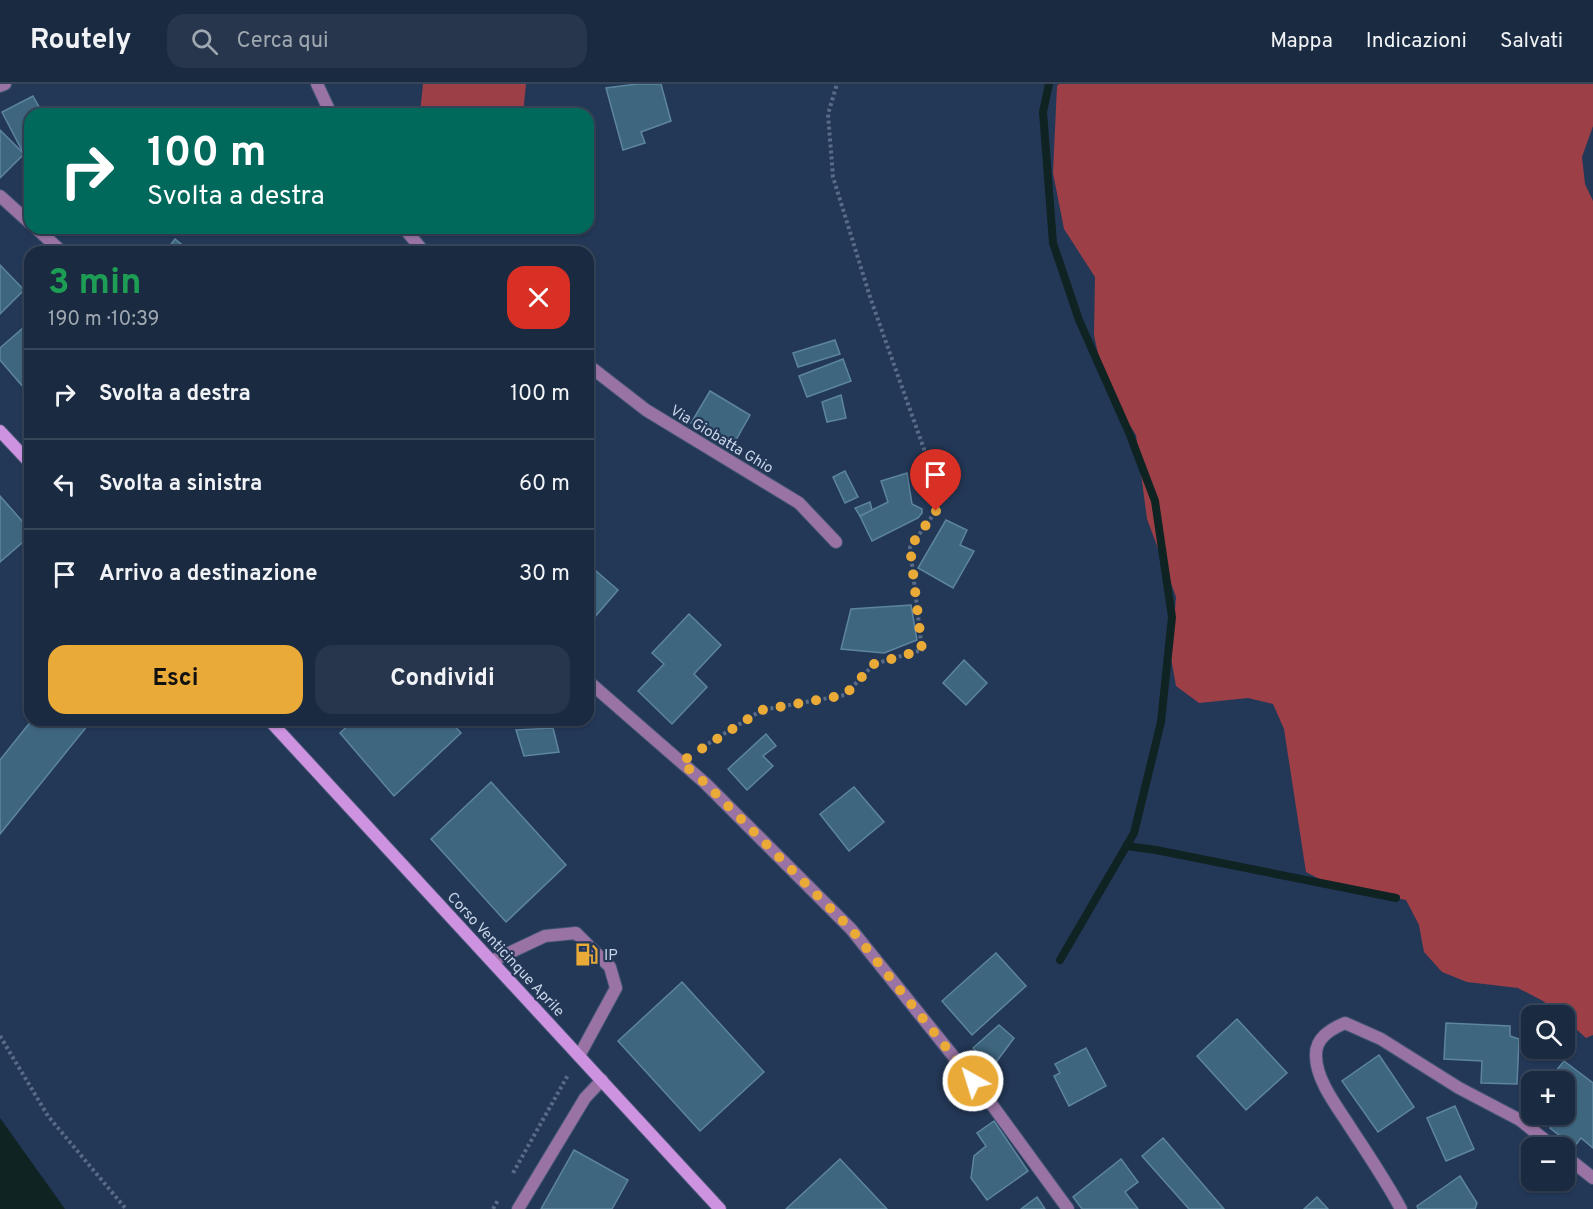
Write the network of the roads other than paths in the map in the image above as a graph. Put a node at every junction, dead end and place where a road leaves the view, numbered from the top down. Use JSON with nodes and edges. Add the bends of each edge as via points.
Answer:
{"nodes":[{"id":1,"x":4,"y":84,"type":"edge"},
{"id":2,"x":317,"y":84,"type":"edge"},
{"id":3,"x":0,"y":86,"type":"edge"},
{"id":4,"x":328,"y":108,"type":"edge"},
{"id":5,"x":0,"y":196,"type":"edge"},
{"id":6,"x":24,"y":218,"type":"edge"},
{"id":7,"x":42,"y":234,"type":"edge"},
{"id":8,"x":409,"y":234,"type":"edge"},
{"id":9,"x":56,"y":246,"type":"edge"},
{"id":10,"x":419,"y":246,"type":"edge"},
{"id":11,"x":594,"y":370,"type":"edge"},
{"id":12,"x":0,"y":431,"type":"edge"},
{"id":13,"x":24,"y":457,"type":"edge"},
{"id":14,"x":836,"y":542,"type":"dead end"},
{"id":15,"x":594,"y":686,"type":"edge"},
{"id":16,"x":275,"y":726,"type":"edge"},
{"id":17,"x":492,"y":961,"type":"junction"},
{"id":18,"x":579,"y":1056,"type":"junction"},
{"id":19,"x":602,"y":1080,"type":"junction"},
{"id":20,"x":1541,"y":1137,"type":"edge"},
{"id":21,"x":1575,"y":1164,"type":"edge"},
{"id":22,"x":1593,"y":1178,"type":"edge"},
{"id":23,"x":518,"y":1209,"type":"edge"},
{"id":24,"x":720,"y":1209,"type":"edge"},
{"id":25,"x":1068,"y":1209,"type":"edge"},
{"id":26,"x":1401,"y":1209,"type":"edge"}],
"edges":[{"from":1,"to":3,"type":"street"},
{"from":2,"to":4,"type":"street"},
{"from":5,"to":6,"type":"street"},
{"from":7,"to":9,"type":"street"},
{"from":8,"to":10,"type":"street"},
{"from":11,"to":14,"type":"street","name":"Via Giobatta Ghio","via":[[646,410],[799,503]]},
{"from":12,"to":13,"type":"main road"},
{"from":15,"to":25,"type":"street","via":[[705,783],[851,929],[987,1098]]},
{"from":16,"to":17,"type":"main road","name":"Corso Venticinque Aprile"},
{"from":17,"to":18,"type":"main road","name":"Corso Venticinque Aprile"},
{"from":17,"to":18,"type":"street","via":[[545,936],[576,933],[610,968],[616,988]]},
{"from":18,"to":19,"type":"main road","name":"Corso Venticinque Aprile"},
{"from":19,"to":23,"type":"street","via":[[585,1098]]},
{"from":19,"to":24,"type":"main road","name":"Corso Venticinque Aprile"},
{"from":20,"to":26,"type":"street","via":[[1520,1120],[1459,1088],[1381,1039],[1345,1023],[1334,1028],[1321,1038],[1316,1055],[1324,1087]]},
{"from":21,"to":22,"type":"street"}]}
